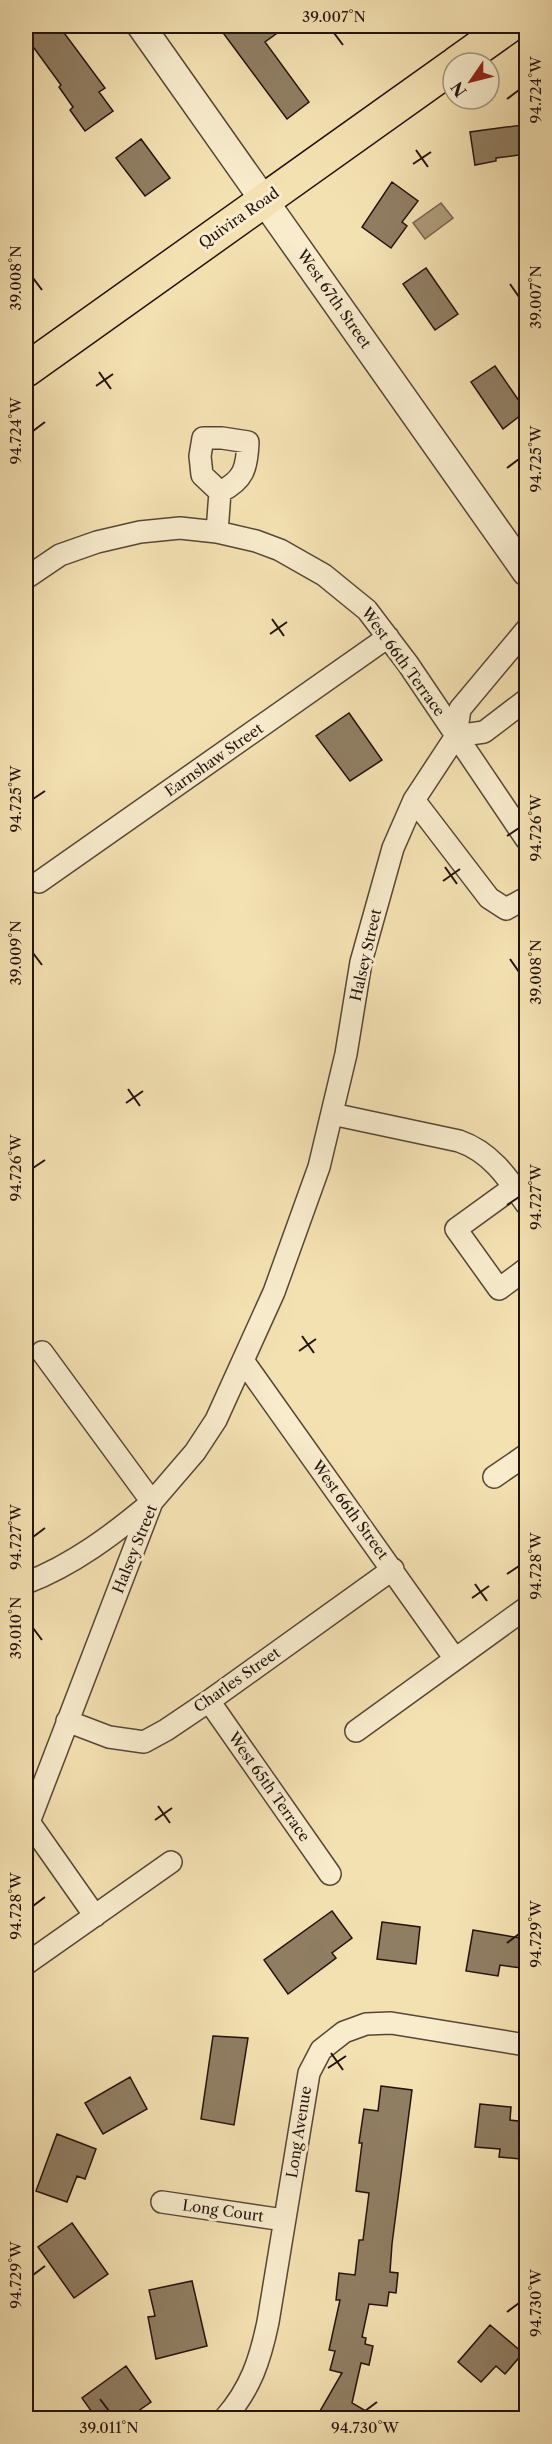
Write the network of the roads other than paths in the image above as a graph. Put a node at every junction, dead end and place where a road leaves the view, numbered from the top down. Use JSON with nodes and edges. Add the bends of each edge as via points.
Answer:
{"nodes":[{"id":1,"x":141,"y":26,"type":"edge"},
{"id":2,"x":509,"y":26,"type":"edge"},
{"id":3,"x":473,"y":51,"type":"edge"},
{"id":4,"x":441,"y":74,"type":"edge"},
{"id":5,"x":265,"y":200,"type":"junction"},
{"id":6,"x":26,"y":370,"type":"edge"},
{"id":7,"x":220,"y":492,"type":"dead end"},
{"id":8,"x":218,"y":532,"type":"junction"},
{"id":9,"x":526,"y":572,"type":"edge"},
{"id":10,"x":26,"y":578,"type":"edge"},
{"id":11,"x":526,"y":630,"type":"edge"},
{"id":12,"x":388,"y":637,"type":"junction"},
{"id":13,"x":526,"y":699,"type":"edge"},
{"id":14,"x":456,"y":736,"type":"junction"},
{"id":15,"x":414,"y":800,"type":"junction"},
{"id":16,"x":526,"y":839,"type":"edge"},
{"id":17,"x":39,"y":882,"type":"dead end"},
{"id":18,"x":526,"y":898,"type":"edge"},
{"id":19,"x":332,"y":1114,"type":"junction"},
{"id":20,"x":520,"y":1196,"type":"edge"},
{"id":21,"x":526,"y":1269,"type":"edge"},
{"id":22,"x":42,"y":1352,"type":"dead end"},
{"id":23,"x":244,"y":1362,"type":"junction"},
{"id":24,"x":526,"y":1455,"type":"edge"},
{"id":25,"x":494,"y":1477,"type":"dead end"},
{"id":26,"x":152,"y":1502,"type":"junction"},
{"id":27,"x":393,"y":1569,"type":"junction"},
{"id":28,"x":26,"y":1583,"type":"edge"},
{"id":29,"x":526,"y":1608,"type":"edge"},
{"id":30,"x":456,"y":1659,"type":"junction"},
{"id":31,"x":209,"y":1701,"type":"junction"},
{"id":32,"x":68,"y":1721,"type":"junction"},
{"id":33,"x":356,"y":1731,"type":"dead end"},
{"id":34,"x":27,"y":1826,"type":"edge"},
{"id":35,"x":171,"y":1862,"type":"dead end"},
{"id":36,"x":330,"y":1874,"type":"dead end"},
{"id":37,"x":95,"y":1916,"type":"junction"},
{"id":38,"x":26,"y":1964,"type":"edge"},
{"id":39,"x":526,"y":2045,"type":"edge"},
{"id":40,"x":162,"y":2202,"type":"dead end"},
{"id":41,"x":284,"y":2220,"type":"junction"},
{"id":42,"x":225,"y":2418,"type":"edge"}],
"edges":[{"from":1,"to":5,"type":"street","name":"West 67th Street"},
{"from":2,"to":3,"type":"main road","name":"Quivira Road"},
{"from":4,"to":5,"type":"main road","name":"Quivira Road"},
{"from":5,"to":6,"type":"main road","name":"Quivira Road"},
{"from":5,"to":9,"type":"street","name":"West 67th Street"},
{"from":7,"to":8,"type":"street"},
{"from":8,"to":10,"type":"street","name":"West 66th Terrace","via":[[180,528],[97,542],[60,555]]},
{"from":8,"to":12,"type":"street","name":"West 66th Terrace","via":[[280,550],[324,574],[367,610]]},
{"from":11,"to":14,"type":"street","name":"Halsey Street","via":[[460,709]]},
{"from":12,"to":14,"type":"street","name":"West 66th Terrace"},
{"from":12,"to":17,"type":"street","name":"Earnshaw Street"},
{"from":13,"to":14,"type":"street","via":[[484,732]]},
{"from":14,"to":15,"type":"street","name":"Halsey Street"},
{"from":14,"to":16,"type":"street"},
{"from":15,"to":18,"type":"street","via":[[489,898],[506,909]]},
{"from":15,"to":19,"type":"street","name":"Halsey Street","via":[[393,848],[361,962]]},
{"from":19,"to":20,"type":"street","via":[[476,1146],[489,1156]]},
{"from":19,"to":23,"type":"street","name":"Halsey Street","via":[[319,1167]]},
{"from":20,"to":21,"type":"street","via":[[456,1229],[499,1289]]},
{"from":22,"to":26,"type":"street"},
{"from":23,"to":26,"type":"street","name":"Halsey Street","via":[[211,1428]]},
{"from":23,"to":27,"type":"street","name":"West 66th Street"},
{"from":24,"to":25,"type":"street"},
{"from":26,"to":28,"type":"street","via":[[113,1535]]},
{"from":26,"to":32,"type":"street","name":"Halsey Street"},
{"from":27,"to":30,"type":"street","name":"West 66th Street"},
{"from":27,"to":31,"type":"street","name":"Charles Street"},
{"from":29,"to":30,"type":"street"},
{"from":30,"to":33,"type":"street"},
{"from":31,"to":32,"type":"street","name":"Charles Street","via":[[144,1742],[109,1737]]},
{"from":31,"to":36,"type":"street","name":"West 65th Terrace"},
{"from":32,"to":34,"type":"street","name":"Halsey Street"},
{"from":34,"to":37,"type":"street"},
{"from":35,"to":37,"type":"street"},
{"from":37,"to":38,"type":"street"},
{"from":39,"to":41,"type":"street","name":"Long Avenue","via":[[391,2023],[366,2024],[344,2032],[321,2050],[309,2073]]},
{"from":40,"to":41,"type":"street","name":"Long Court"},
{"from":41,"to":42,"type":"street","name":"Long Avenue","via":[[260,2361],[243,2397]]}]}
